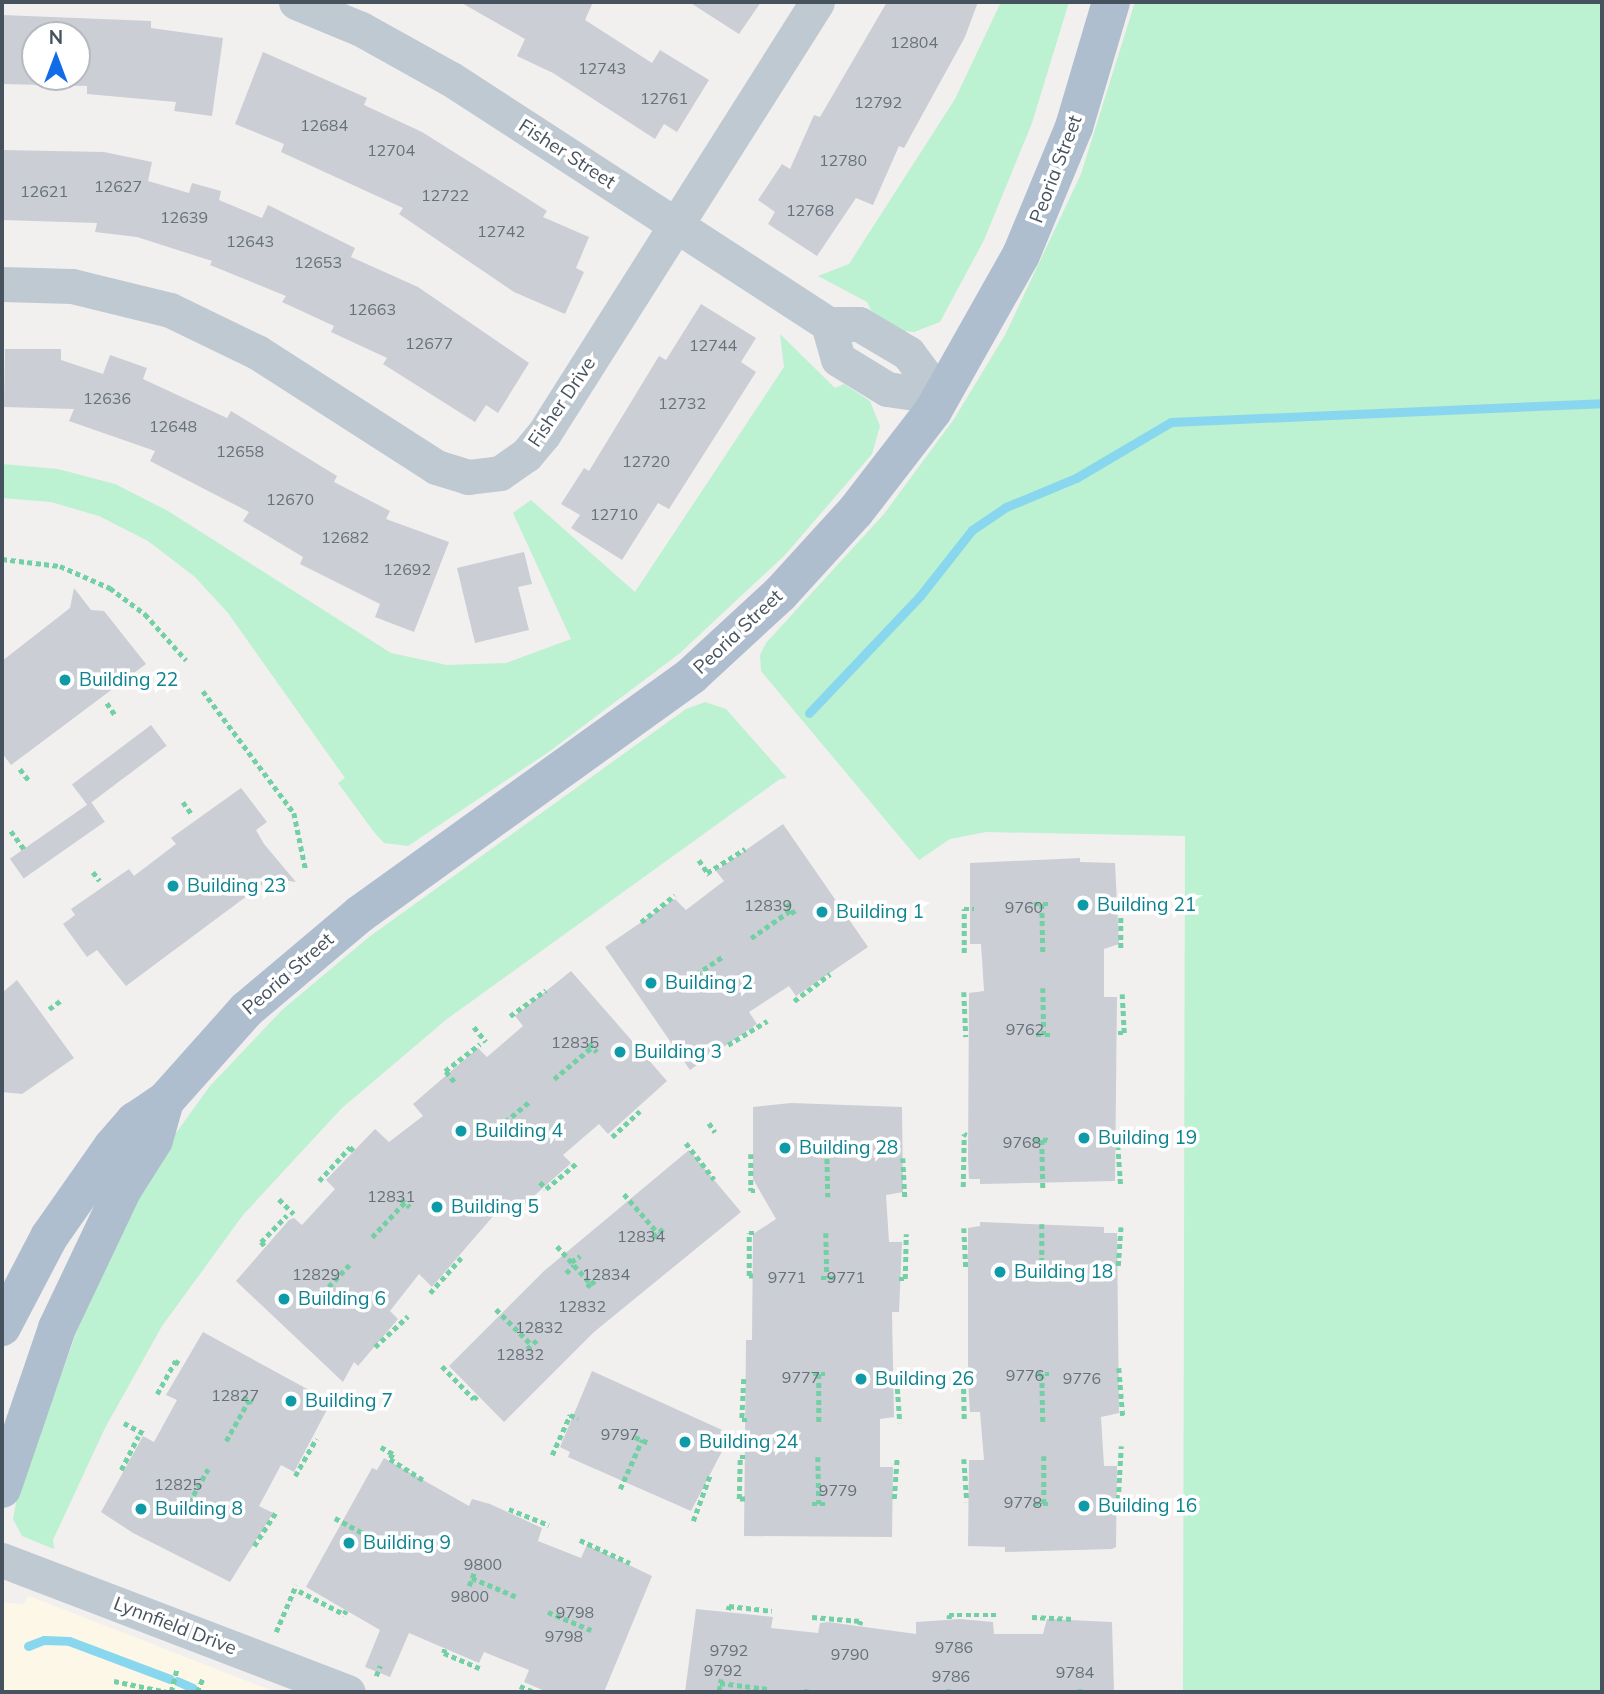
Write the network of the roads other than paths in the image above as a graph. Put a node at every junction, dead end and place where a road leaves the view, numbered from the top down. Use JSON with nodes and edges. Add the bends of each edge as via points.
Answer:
{"nodes":[{"id":1,"x":296,"y":2,"type":"edge"},
{"id":2,"x":817,"y":2,"type":"edge"},
{"id":3,"x":1111,"y":2,"type":"edge"},
{"id":4,"x":677,"y":226,"type":"junction"},
{"id":5,"x":2,"y":284,"type":"edge"},
{"id":6,"x":941,"y":397,"type":"junction"},
{"id":7,"x":165,"y":1101,"type":"junction"},
{"id":8,"x":2,"y":1327,"type":"edge"},
{"id":9,"x":2,"y":1489,"type":"edge"},
{"id":10,"x":2,"y":1560,"type":"edge"},
{"id":11,"x":362,"y":1684,"type":"edge"}],
"edges":[{"from":1,"to":4,"type":"street","name":"Fisher Street","via":[[361,29],[434,68]]},
{"from":2,"to":4,"type":"street","name":"Fisher Drive"},
{"from":3,"to":6,"type":"main road","name":"Peoria Street","via":[[1081,107],[1040,214]]},
{"from":4,"to":5,"type":"street","name":"Fisher Drive","via":[[534,446],[508,469],[479,478],[436,467],[257,352],[187,316],[72,286]]},
{"from":4,"to":6,"type":"street","name":"Fisher Street","via":[[828,324],[859,324],[908,353]]},
{"from":6,"to":7,"type":"main road","name":"Peoria Street","via":[[855,512],[734,638],[666,695],[321,944],[246,1010]]},
{"from":7,"to":8,"type":"main road","name":"Peoria Street","via":[[135,1121],[91,1174],[49,1237]]},
{"from":7,"to":9,"type":"main road","name":"Peoria Street","via":[[154,1140],[123,1189],[57,1328]]},
{"from":10,"to":11,"type":"street","name":"Lynnfield Drive"}]}
